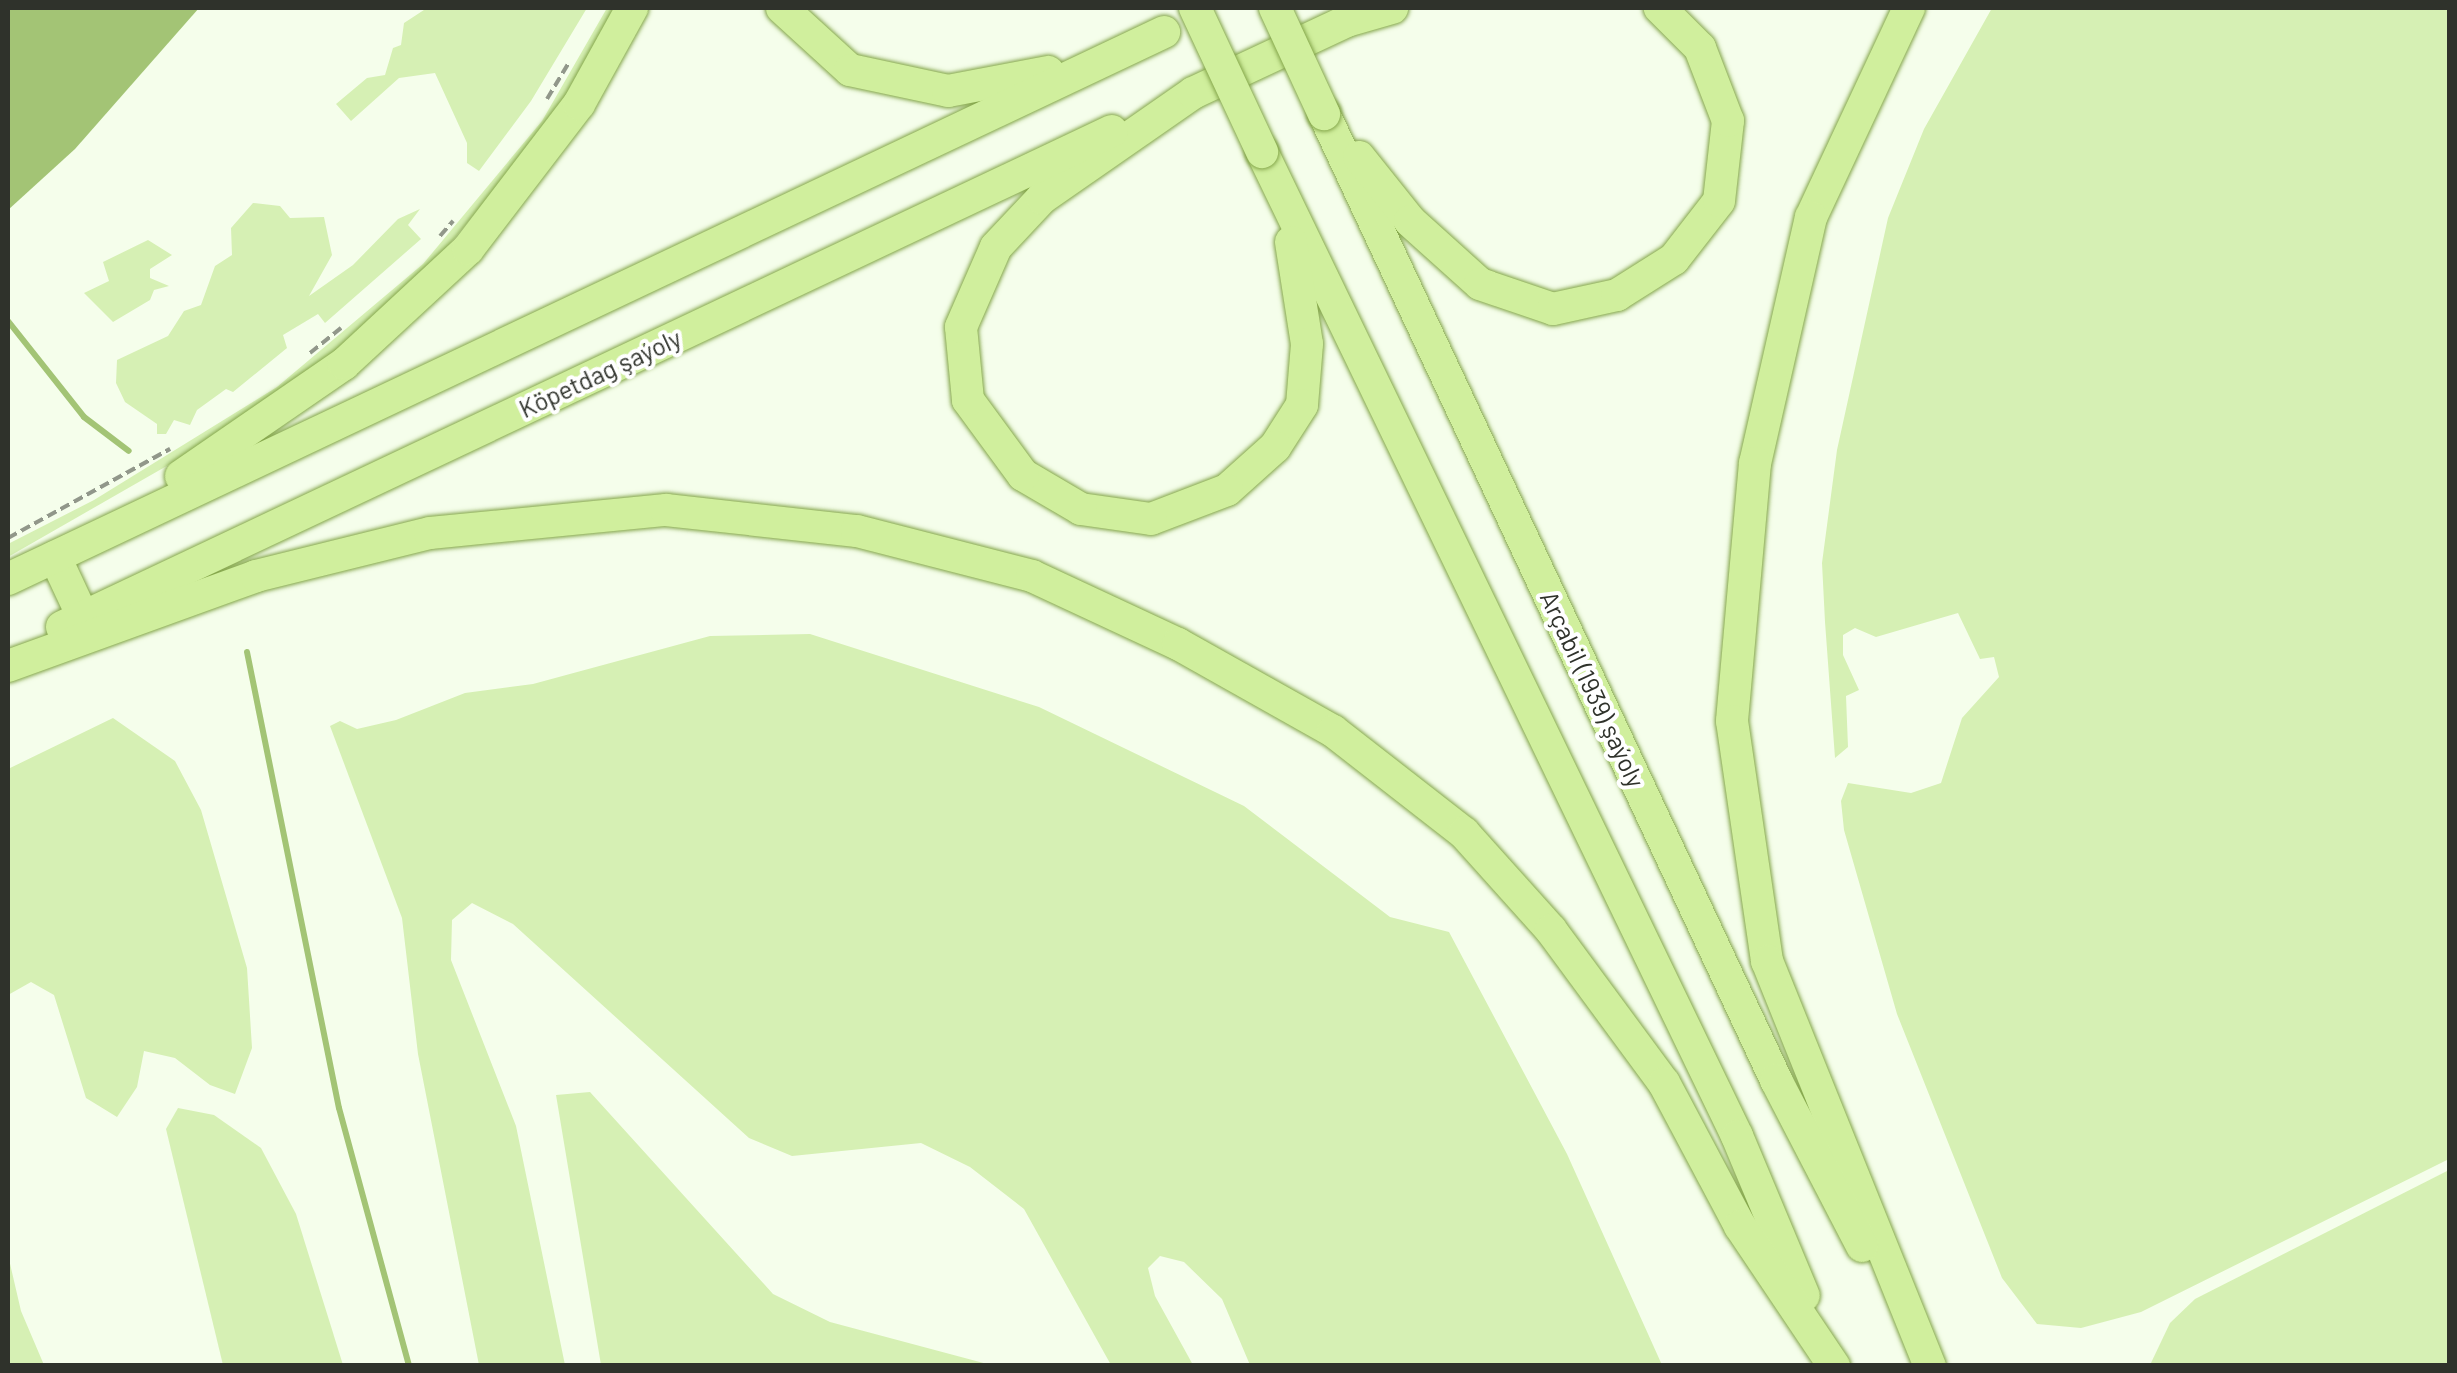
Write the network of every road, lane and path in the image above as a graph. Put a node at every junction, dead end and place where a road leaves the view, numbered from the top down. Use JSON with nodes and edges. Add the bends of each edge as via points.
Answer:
{"nodes":[{"id":1,"x":632,"y":8,"type":"edge"},
{"id":2,"x":782,"y":8,"type":"edge"},
{"id":3,"x":1194,"y":8,"type":"edge"},
{"id":4,"x":1215,"y":8,"type":"edge"},
{"id":5,"x":1275,"y":8,"type":"edge"},
{"id":6,"x":1392,"y":8,"type":"edge"},
{"id":7,"x":1660,"y":8,"type":"edge"},
{"id":8,"x":1909,"y":8,"type":"edge"},
{"id":9,"x":1361,"y":14,"type":"edge"},
{"id":10,"x":1164,"y":32,"type":"junction"},
{"id":11,"x":572,"y":58,"type":"dead end"},
{"id":12,"x":1193,"y":93,"type":"junction"},
{"id":13,"x":539,"y":112,"type":"dead end"},
{"id":14,"x":1324,"y":114,"type":"junction"},
{"id":15,"x":1262,"y":152,"type":"junction"},
{"id":16,"x":458,"y":216,"type":"dead end"},
{"id":17,"x":438,"y":238,"type":"dead end"},
{"id":18,"x":348,"y":323,"type":"dead end"},
{"id":19,"x":300,"y":361,"type":"dead end"},
{"id":20,"x":176,"y":446,"type":"dead end"},
{"id":21,"x":8,"y":538,"type":"edge"},
{"id":22,"x":55,"y":557,"type":"junction"},
{"id":23,"x":8,"y":570,"type":"edge"},
{"id":24,"x":8,"y":579,"type":"edge"},
{"id":25,"x":83,"y":616,"type":"junction"},
{"id":26,"x":8,"y":654,"type":"edge"},
{"id":27,"x":8,"y":666,"type":"edge"},
{"id":28,"x":1834,"y":1366,"type":"edge"},
{"id":29,"x":1927,"y":1366,"type":"edge"}],
"edges":[{"from":1,"to":23,"type":"main road","via":[[579,104],[527,178],[408,309],[216,457]]},
{"from":2,"to":10,"type":"main road","via":[[850,70],[948,91],[1029,79]]},
{"from":3,"to":15,"type":"main road","bridge":true},
{"from":4,"to":10,"type":"main road"},
{"from":5,"to":14,"type":"main road","name":"Arçabil (1939) şaýoly","bridge":true},
{"from":6,"to":9,"type":"main road"},
{"from":7,"to":14,"type":"main road","via":[[1700,48],[1728,121],[1719,201],[1674,259],[1617,295],[1553,310],[1480,284],[1410,221]]},
{"from":8,"to":29,"type":"main road","via":[[1811,217],[1755,464],[1732,720],[1767,960]]},
{"from":9,"to":12,"type":"main road"},
{"from":10,"to":22,"type":"main road"},
{"from":11,"to":13,"type":"path"},
{"from":12,"to":15,"type":"main road","via":[[1042,198],[996,247],[961,327],[968,400],[1024,475],[1081,509],[1151,519],[1227,490],[1275,448],[1302,405],[1307,344],[1300,267]]},
{"from":12,"to":25,"type":"main road","name":"Köpetdag şaýoly"},
{"from":14,"to":29,"type":"main road","name":"Arçabil (1939) şaýoly","via":[[1776,1080]]},
{"from":15,"to":28,"type":"main road","via":[[1737,1136]]},
{"from":16,"to":17,"type":"path"},
{"from":18,"to":19,"type":"path"},
{"from":20,"to":21,"type":"path"},
{"from":22,"to":24,"type":"main road"},
{"from":22,"to":25,"type":"main road"},
{"from":25,"to":26,"type":"main road","name":"Köpetdag şaýoly"},
{"from":27,"to":28,"type":"main road","via":[[256,576],[430,533],[666,510],[857,531],[1032,576],[1178,644],[1333,731],[1464,833],[1551,930],[1664,1083],[1740,1226]]}]}
